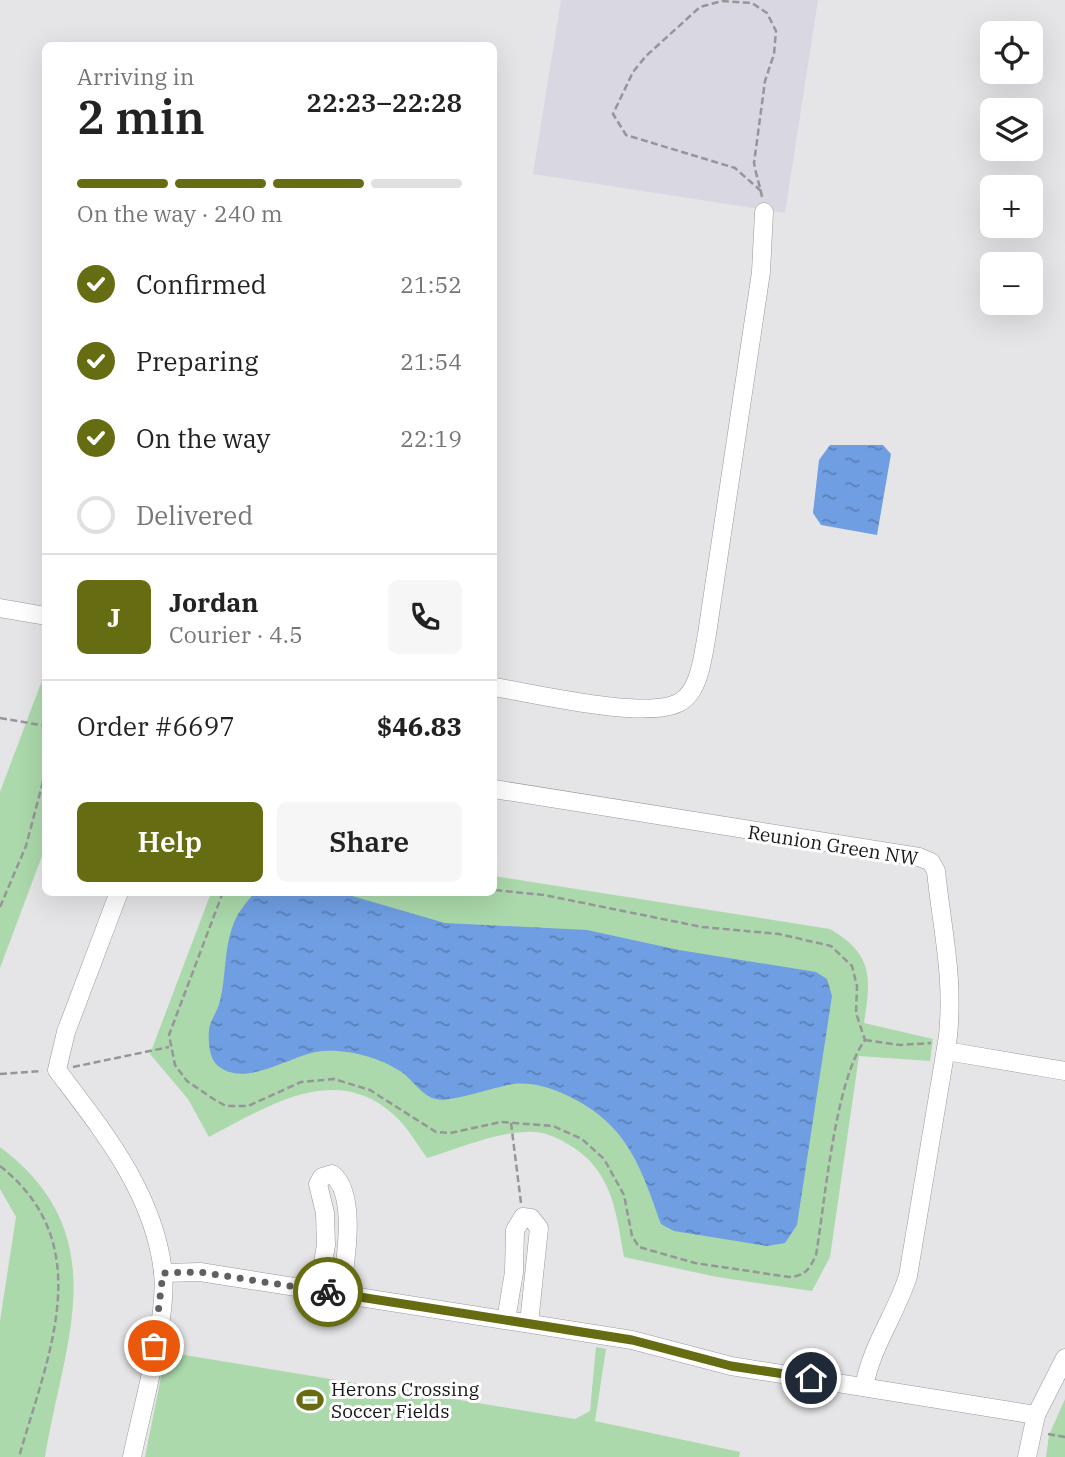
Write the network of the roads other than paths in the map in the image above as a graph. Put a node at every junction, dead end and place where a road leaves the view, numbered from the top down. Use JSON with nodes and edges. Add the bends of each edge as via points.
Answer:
{"nodes":[{"id":1,"x":764,"y":212,"type":"dead end"},
{"id":2,"x":0,"y":608,"type":"edge"},
{"id":3,"x":42,"y":615,"type":"edge"},
{"id":4,"x":497,"y":687,"type":"edge"},
{"id":5,"x":497,"y":789,"type":"edge"},
{"id":6,"x":117,"y":896,"type":"edge"},
{"id":7,"x":947,"y":1047,"type":"junction"},
{"id":8,"x":1065,"y":1070,"type":"edge"},
{"id":9,"x":163,"y":1273,"type":"junction"},
{"id":10,"x":318,"y":1291,"type":"junction"},
{"id":11,"x":341,"y":1294,"type":"junction"},
{"id":12,"x":506,"y":1320,"type":"junction"},
{"id":13,"x":529,"y":1323,"type":"junction"},
{"id":14,"x":1065,"y":1358,"type":"edge"},
{"id":15,"x":864,"y":1387,"type":"junction"},
{"id":16,"x":1036,"y":1415,"type":"junction"},
{"id":17,"x":132,"y":1457,"type":"edge"},
{"id":18,"x":1027,"y":1457,"type":"edge"}],
"edges":[{"from":1,"to":4,"type":"street","via":[[761,272],[707,634],[692,689],[680,702],[656,709]]},
{"from":2,"to":3,"type":"street"},
{"from":5,"to":7,"type":"street","name":"Reunion Green NW","via":[[931,862],[943,911],[951,978]]},
{"from":6,"to":9,"type":"street","via":[[66,1032],[57,1070],[122,1158],[152,1226]]},
{"from":7,"to":8,"type":"street"},
{"from":7,"to":15,"type":"street","name":"Reunion Green NW","via":[[908,1276],[876,1347]]},
{"from":9,"to":10,"type":"street","via":[[200,1272]]},
{"from":9,"to":17,"type":"street","via":[[159,1322]]},
{"from":10,"to":11,"type":"street"},
{"from":10,"to":11,"type":"street","via":[[326,1229],[318,1184],[332,1174],[345,1191]]},
{"from":11,"to":12,"type":"street"},
{"from":12,"to":13,"type":"street"},
{"from":12,"to":13,"type":"street","via":[[515,1230],[523,1217],[531,1217],[539,1228]]},
{"from":13,"to":15,"type":"street","via":[[632,1340],[731,1366]]},
{"from":14,"to":16,"type":"street"},
{"from":15,"to":16,"type":"street"},
{"from":16,"to":18,"type":"street"}]}
